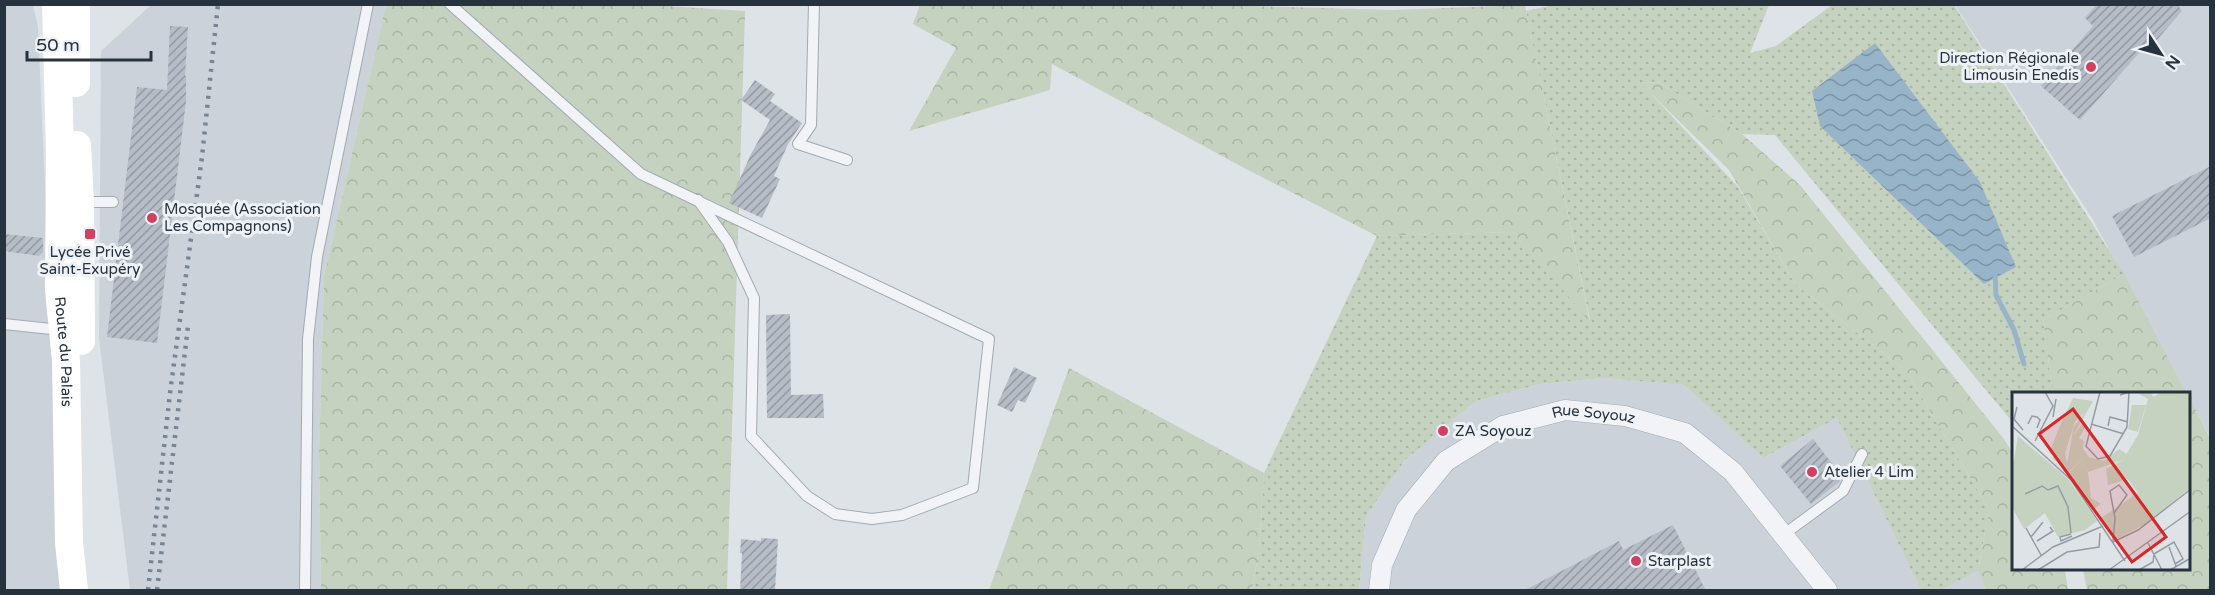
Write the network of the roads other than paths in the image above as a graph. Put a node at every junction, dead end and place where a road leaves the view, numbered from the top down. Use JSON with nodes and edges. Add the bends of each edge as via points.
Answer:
{"nodes":[{"id":1,"x":368,"y":4,"type":"edge"},
{"id":2,"x":450,"y":4,"type":"edge"},
{"id":3,"x":814,"y":4,"type":"edge"},
{"id":4,"x":73,"y":9,"type":"edge"},
{"id":5,"x":59,"y":105,"type":"junction"},
{"id":6,"x":847,"y":160,"type":"dead end"},
{"id":7,"x":698,"y":200,"type":"junction"},
{"id":8,"x":80,"y":202,"type":"junction"},
{"id":9,"x":113,"y":202,"type":"dead end"},
{"id":10,"x":4,"y":324,"type":"edge"},
{"id":11,"x":72,"y":331,"type":"junction"},
{"id":12,"x":1862,"y":454,"type":"dead end"},
{"id":13,"x":1784,"y":535,"type":"junction"},
{"id":14,"x":74,"y":591,"type":"edge"},
{"id":15,"x":79,"y":591,"type":"edge"},
{"id":16,"x":305,"y":591,"type":"edge"},
{"id":17,"x":1379,"y":591,"type":"edge"},
{"id":18,"x":1827,"y":591,"type":"edge"}],
"edges":[{"from":1,"to":16,"type":"lane","via":[[317,257],[308,339]]},
{"from":2,"to":7,"type":"lane","via":[[640,174]]},
{"from":3,"to":6,"type":"lane","via":[[811,125],[798,144]]},
{"from":4,"to":5,"type":"main road","name":"Route du Palais","via":[[56,45]]},
{"from":4,"to":8,"type":"main road","name":"Route du Palais"},
{"from":5,"to":8,"type":"lane","via":[[67,129],[69,193]]},
{"from":5,"to":11,"type":"main road","name":"Route du Palais","via":[[59,281]]},
{"from":7,"to":7,"type":"lane","via":[[728,242],[754,298],[751,436],[807,496],[836,514],[872,519],[902,515],[973,488],[989,339]]},
{"from":8,"to":9,"type":"lane"},
{"from":8,"to":11,"type":"main road","name":"Route du Palais"},
{"from":10,"to":11,"type":"lane"},
{"from":11,"to":14,"type":"main road","name":"Route du Palais","via":[[67,403],[69,543]]},
{"from":11,"to":15,"type":"main road","name":"Route du Palais","via":[[83,506]]},
{"from":12,"to":13,"type":"lane","via":[[1843,491]]},
{"from":13,"to":17,"type":"street","name":"Rue Soyouz","via":[[1733,472],[1685,433],[1625,416],[1565,410],[1503,426],[1446,461],[1406,510],[1382,565]]},
{"from":13,"to":18,"type":"street","name":"Rue Soyouz"}]}
